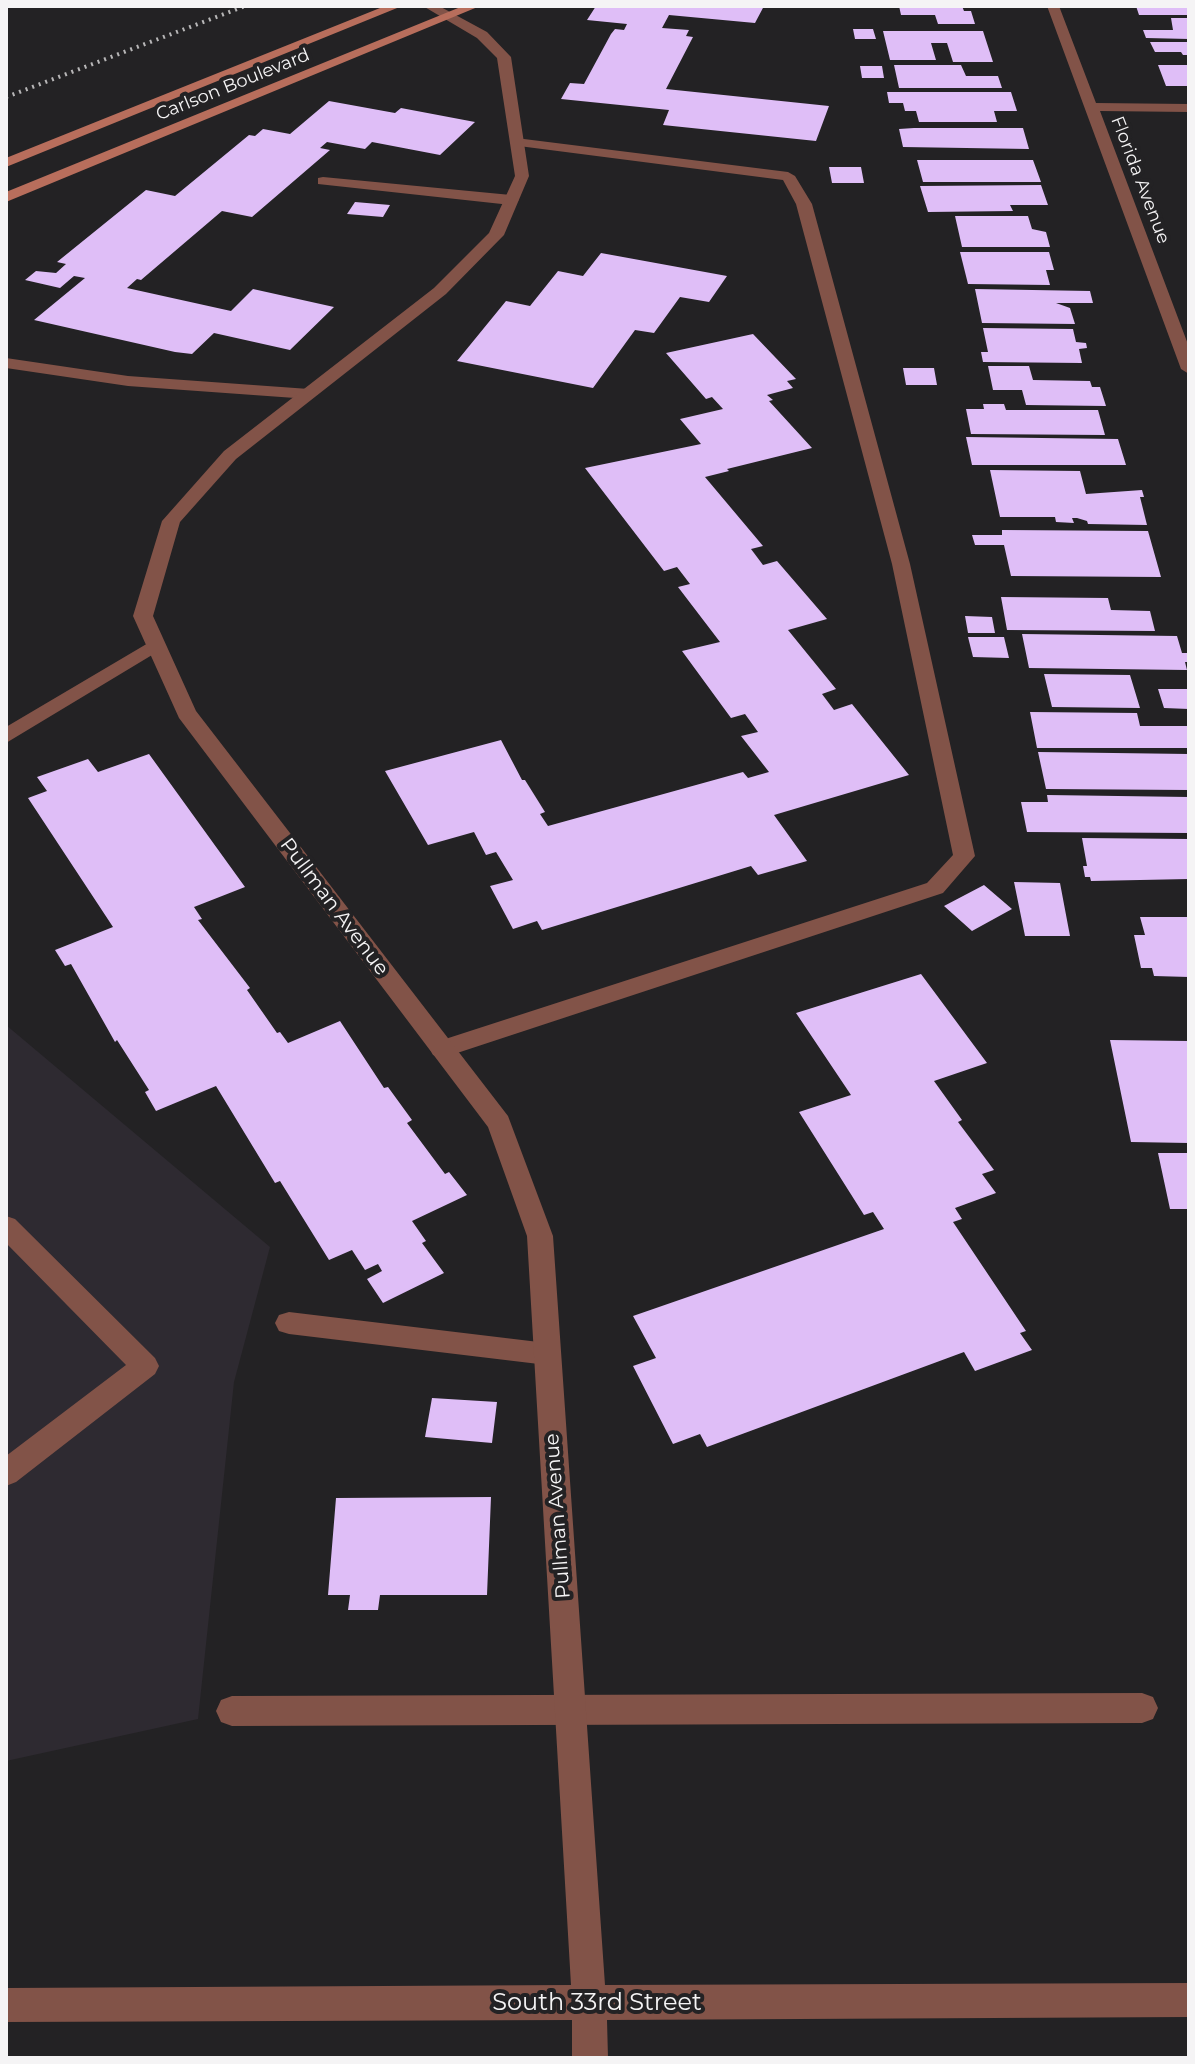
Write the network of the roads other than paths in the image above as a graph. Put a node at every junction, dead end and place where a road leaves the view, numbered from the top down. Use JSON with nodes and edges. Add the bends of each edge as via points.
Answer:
{"nodes":[{"id":1,"x":396,"y":6,"type":"edge"},
{"id":2,"x":429,"y":6,"type":"edge"},
{"id":3,"x":474,"y":6,"type":"edge"},
{"id":4,"x":1053,"y":6,"type":"edge"},
{"id":5,"x":447,"y":17,"type":"junction"},
{"id":6,"x":1091,"y":107,"type":"junction"},
{"id":7,"x":1189,"y":108,"type":"edge"},
{"id":8,"x":516,"y":142,"type":"junction"},
{"id":9,"x":6,"y":163,"type":"edge"},
{"id":10,"x":323,"y":181,"type":"dead end"},
{"id":11,"x":6,"y":197,"type":"edge"},
{"id":12,"x":511,"y":200,"type":"junction"},
{"id":13,"x":6,"y":363,"type":"edge"},
{"id":14,"x":1189,"y":369,"type":"edge"},
{"id":15,"x":309,"y":394,"type":"junction"},
{"id":16,"x":155,"y":645,"type":"junction"},
{"id":17,"x":6,"y":736,"type":"edge"},
{"id":18,"x":442,"y":1049,"type":"junction"},
{"id":19,"x":6,"y":1226,"type":"edge"},
{"id":20,"x":289,"y":1323,"type":"dead end"},
{"id":21,"x":547,"y":1354,"type":"junction"},
{"id":22,"x":6,"y":1473,"type":"edge"},
{"id":23,"x":1142,"y":1708,"type":"dead end"},
{"id":24,"x":232,"y":1711,"type":"dead end"},
{"id":25,"x":570,"y":1711,"type":"junction"},
{"id":26,"x":1189,"y":2000,"type":"edge"},
{"id":27,"x":589,"y":2003,"type":"junction"},
{"id":28,"x":6,"y":2005,"type":"edge"},
{"id":29,"x":590,"y":2058,"type":"edge"}],
"edges":[{"from":1,"to":9,"type":"main road","name":"Carlson Boulevard"},
{"from":2,"to":5,"type":"street","name":"Pullman Avenue"},
{"from":3,"to":5,"type":"main road","name":"Carlson Boulevard"},
{"from":4,"to":6,"type":"street","name":"Florida Avenue"},
{"from":5,"to":8,"type":"street","name":"Pullman Avenue","via":[[482,35],[504,57]]},
{"from":5,"to":11,"type":"main road","name":"Carlson Boulevard"},
{"from":6,"to":7,"type":"street"},
{"from":6,"to":14,"type":"street","name":"Florida Avenue"},
{"from":8,"to":12,"type":"street","name":"Pullman Avenue","via":[[522,176]]},
{"from":8,"to":18,"type":"street","via":[[788,176],[804,204],[901,564],[964,856],[935,888]]},
{"from":10,"to":12,"type":"street"},
{"from":12,"to":15,"type":"street","name":"Pullman Avenue","via":[[496,235],[440,291]]},
{"from":13,"to":15,"type":"street","via":[[128,381]]},
{"from":15,"to":16,"type":"street","name":"Pullman Avenue","via":[[230,455],[171,521],[143,616]]},
{"from":16,"to":17,"type":"street"},
{"from":16,"to":18,"type":"street","name":"Pullman Avenue","via":[[186,713]]},
{"from":18,"to":21,"type":"street","name":"Pullman Avenue","via":[[499,1123],[540,1236]]},
{"from":19,"to":22,"type":"street","via":[[145,1366]]},
{"from":20,"to":21,"type":"street"},
{"from":21,"to":25,"type":"street","name":"Pullman Avenue"},
{"from":23,"to":25,"type":"street"},
{"from":24,"to":25,"type":"street"},
{"from":25,"to":27,"type":"street","name":"Pullman Avenue"},
{"from":26,"to":27,"type":"street","name":"South 33rd Street"},
{"from":27,"to":28,"type":"street","name":"South 33rd Street"},
{"from":27,"to":29,"type":"street","name":"Pullman Avenue"}]}
